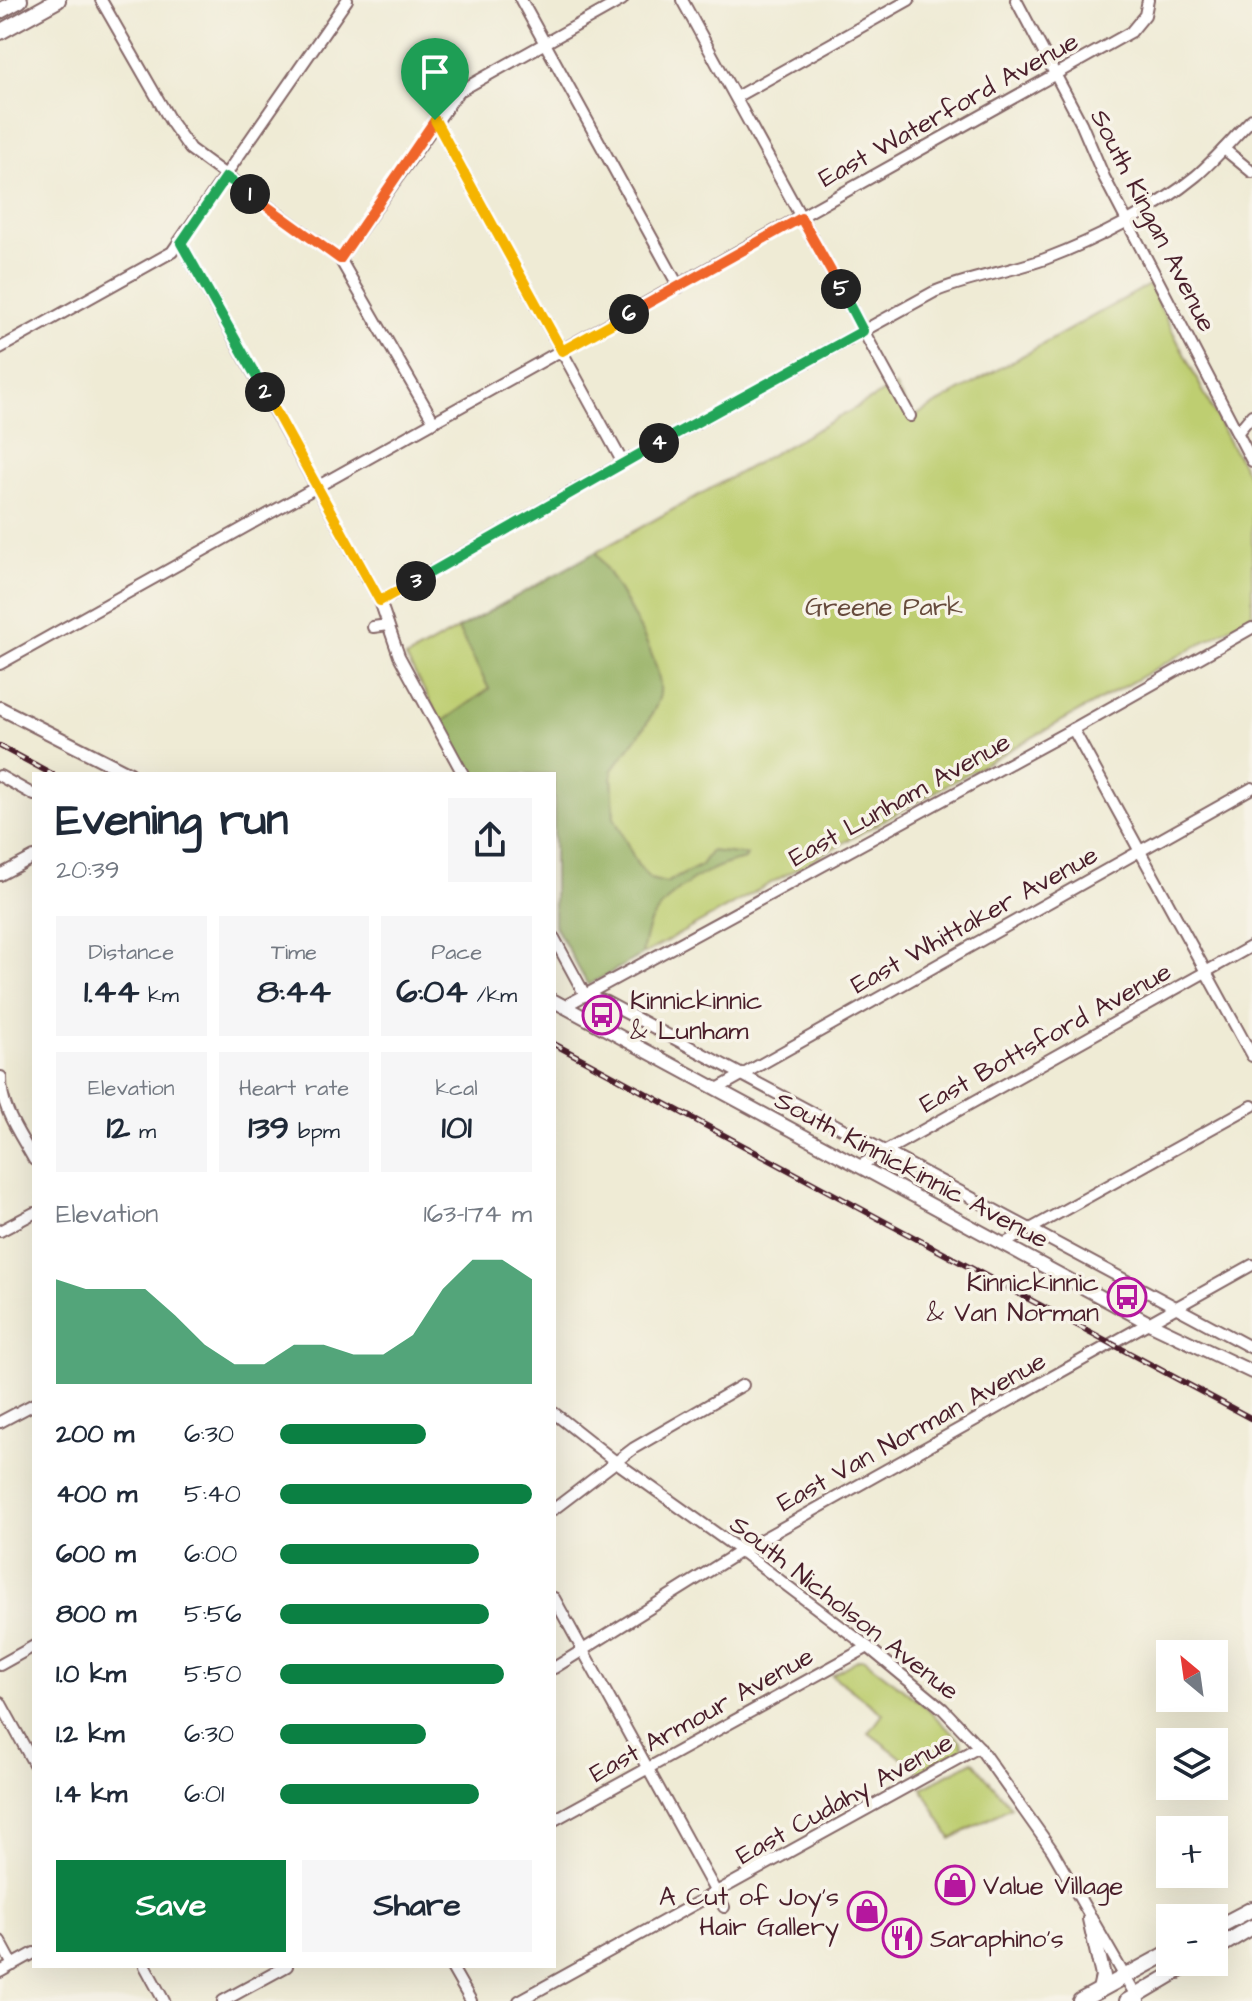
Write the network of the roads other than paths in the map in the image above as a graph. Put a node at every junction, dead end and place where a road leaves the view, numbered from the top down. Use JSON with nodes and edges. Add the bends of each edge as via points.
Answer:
{"nodes":[{"id":1,"x":20,"y":0,"type":"edge"},
{"id":2,"x":58,"y":0,"type":"edge"},
{"id":3,"x":101,"y":0,"type":"edge"},
{"id":4,"x":347,"y":0,"type":"edge"},
{"id":5,"x":521,"y":0,"type":"edge"},
{"id":6,"x":622,"y":0,"type":"edge"},
{"id":7,"x":682,"y":0,"type":"edge"},
{"id":8,"x":909,"y":0,"type":"edge"},
{"id":9,"x":1016,"y":0,"type":"edge"},
{"id":10,"x":1148,"y":0,"type":"edge"},
{"id":11,"x":0,"y":11,"type":"edge"},
{"id":12,"x":0,"y":32,"type":"edge"},
{"id":13,"x":545,"y":43,"type":"junction"},
{"id":14,"x":1056,"y":74,"type":"junction"},
{"id":15,"x":736,"y":97,"type":"junction"},
{"id":16,"x":1252,"y":119,"type":"edge"},
{"id":17,"x":435,"y":120,"type":"junction"},
{"id":18,"x":1224,"y":149,"type":"junction"},
{"id":19,"x":1252,"y":172,"type":"edge"},
{"id":20,"x":226,"y":177,"type":"junction"},
{"id":21,"x":801,"y":218,"type":"junction"},
{"id":22,"x":1127,"y":220,"type":"junction"},
{"id":23,"x":181,"y":243,"type":"junction"},
{"id":24,"x":340,"y":259,"type":"junction"},
{"id":25,"x":679,"y":287,"type":"junction"},
{"id":26,"x":863,"y":331,"type":"junction"},
{"id":27,"x":0,"y":348,"type":"edge"},
{"id":28,"x":562,"y":351,"type":"junction"},
{"id":29,"x":1252,"y":415,"type":"edge"},
{"id":30,"x":910,"y":416,"type":"dead end"},
{"id":31,"x":434,"y":422,"type":"junction"},
{"id":32,"x":1237,"y":433,"type":"junction"},
{"id":33,"x":1252,"y":461,"type":"edge"},
{"id":34,"x":623,"y":463,"type":"junction"},
{"id":35,"x":318,"y":487,"type":"junction"},
{"id":36,"x":380,"y":601,"type":"junction"},
{"id":37,"x":388,"y":625,"type":"junction"},
{"id":38,"x":373,"y":627,"type":"dead end"},
{"id":39,"x":1252,"y":628,"type":"edge"},
{"id":40,"x":0,"y":664,"type":"edge"},
{"id":41,"x":0,"y":708,"type":"edge"},
{"id":42,"x":1073,"y":729,"type":"junction"},
{"id":43,"x":124,"y":772,"type":"edge"},
{"id":44,"x":462,"y":772,"type":"edge"},
{"id":45,"x":0,"y":776,"type":"edge"},
{"id":46,"x":1252,"y":788,"type":"edge"},
{"id":47,"x":32,"y":794,"type":"edge"},
{"id":48,"x":1140,"y":850,"type":"junction"},
{"id":49,"x":32,"y":858,"type":"edge"},
{"id":50,"x":0,"y":875,"type":"edge"},
{"id":51,"x":556,"y":942,"type":"edge"},
{"id":52,"x":1252,"y":946,"type":"edge"},
{"id":53,"x":1206,"y":972,"type":"junction"},
{"id":54,"x":585,"y":995,"type":"junction"},
{"id":55,"x":559,"y":1004,"type":"edge"},
{"id":56,"x":1252,"y":1056,"type":"edge"},
{"id":57,"x":742,"y":1076,"type":"junction"},
{"id":58,"x":1,"y":1077,"type":"edge"},
{"id":59,"x":717,"y":1089,"type":"junction"},
{"id":60,"x":1252,"y":1106,"type":"edge"},
{"id":61,"x":885,"y":1152,"type":"junction"},
{"id":62,"x":32,"y":1156,"type":"edge"},
{"id":63,"x":859,"y":1166,"type":"junction"},
{"id":64,"x":32,"y":1214,"type":"edge"},
{"id":65,"x":1031,"y":1229,"type":"junction"},
{"id":66,"x":0,"y":1231,"type":"edge"},
{"id":67,"x":1005,"y":1243,"type":"junction"},
{"id":68,"x":1252,"y":1265,"type":"edge"},
{"id":69,"x":1178,"y":1307,"type":"junction"},
{"id":70,"x":1149,"y":1323,"type":"junction"},
{"id":71,"x":1252,"y":1348,"type":"edge"},
{"id":72,"x":1252,"y":1372,"type":"edge"},
{"id":73,"x":743,"y":1385,"type":"dead end"},
{"id":74,"x":32,"y":1405,"type":"edge"},
{"id":75,"x":556,"y":1415,"type":"edge"},
{"id":76,"x":0,"y":1422,"type":"edge"},
{"id":77,"x":616,"y":1462,"type":"junction"},
{"id":78,"x":556,"y":1507,"type":"edge"},
{"id":79,"x":741,"y":1551,"type":"junction"},
{"id":80,"x":556,"y":1602,"type":"edge"},
{"id":81,"x":32,"y":1647,"type":"edge"},
{"id":82,"x":868,"y":1647,"type":"junction"},
{"id":83,"x":583,"y":1651,"type":"junction"},
{"id":84,"x":0,"y":1665,"type":"edge"},
{"id":85,"x":556,"y":1667,"type":"edge"},
{"id":86,"x":0,"y":1702,"type":"edge"},
{"id":87,"x":979,"y":1747,"type":"junction"},
{"id":88,"x":32,"y":1760,"type":"edge"},
{"id":89,"x":648,"y":1768,"type":"junction"},
{"id":90,"x":556,"y":1819,"type":"edge"},
{"id":91,"x":716,"y":1893,"type":"junction"},
{"id":92,"x":724,"y":1907,"type":"dead end"},
{"id":93,"x":1252,"y":1909,"type":"edge"},
{"id":94,"x":1090,"y":1919,"type":"junction"},
{"id":95,"x":1228,"y":1922,"type":"edge"},
{"id":96,"x":1252,"y":1927,"type":"edge"},
{"id":97,"x":0,"y":1941,"type":"edge"},
{"id":98,"x":1228,"y":1942,"type":"edge"},
{"id":99,"x":32,"y":1954,"type":"edge"},
{"id":100,"x":1156,"y":1960,"type":"edge"},
{"id":101,"x":13,"y":1965,"type":"junction"},
{"id":102,"x":146,"y":1968,"type":"edge"},
{"id":103,"x":283,"y":1968,"type":"edge"},
{"id":104,"x":452,"y":1968,"type":"edge"},
{"id":105,"x":0,"y":1972,"type":"edge"},
{"id":106,"x":1171,"y":1976,"type":"edge"},
{"id":107,"x":1124,"y":1977,"type":"junction"},
{"id":108,"x":1100,"y":1990,"type":"junction"},
{"id":109,"x":1134,"y":1999,"type":"edge"},
{"id":110,"x":164,"y":2001,"type":"edge"},
{"id":111,"x":223,"y":2001,"type":"edge"},
{"id":112,"x":471,"y":2001,"type":"edge"},
{"id":113,"x":519,"y":2001,"type":"edge"},
{"id":114,"x":1080,"y":2001,"type":"edge"}],
"edges":[{"from":1,"to":11,"type":"main road"},
{"from":2,"to":12,"type":"main road"},
{"from":3,"to":20,"type":"street","via":[[183,141]]},
{"from":4,"to":20,"type":"street"},
{"from":5,"to":13,"type":"street"},
{"from":6,"to":13,"type":"street"},
{"from":7,"to":15,"type":"street"},
{"from":8,"to":15,"type":"street"},
{"from":9,"to":14,"type":"street","name":"South Kingan Avenue"},
{"from":10,"to":14,"type":"street","name":"East Waterford Avenue","via":[[1137,26]]},
{"from":13,"to":17,"type":"street","via":[[458,92]]},
{"from":13,"to":25,"type":"street"},
{"from":14,"to":21,"type":"street","name":"East Waterford Avenue"},
{"from":14,"to":22,"type":"street","name":"South Kingan Avenue"},
{"from":15,"to":21,"type":"street"},
{"from":16,"to":18,"type":"street"},
{"from":17,"to":24,"type":"street"},
{"from":17,"to":28,"type":"street"},
{"from":18,"to":19,"type":"street"},
{"from":18,"to":22,"type":"street","via":[[1194,177]]},
{"from":20,"to":23,"type":"street"},
{"from":20,"to":24,"type":"street"},
{"from":21,"to":25,"type":"street","name":"East Waterford Avenue"},
{"from":21,"to":26,"type":"street"},
{"from":22,"to":26,"type":"street","via":[[1042,260],[959,281]]},
{"from":22,"to":32,"type":"street","name":"South Kingan Avenue"},
{"from":23,"to":27,"type":"street"},
{"from":23,"to":35,"type":"street"},
{"from":24,"to":31,"type":"street"},
{"from":25,"to":28,"type":"street","name":"East Waterford Avenue"},
{"from":26,"to":30,"type":"street"},
{"from":26,"to":34,"type":"street"},
{"from":28,"to":31,"type":"street","name":"East Waterford Avenue"},
{"from":28,"to":34,"type":"street"},
{"from":29,"to":32,"type":"street"},
{"from":31,"to":35,"type":"street","name":"East Waterford Avenue"},
{"from":32,"to":33,"type":"street","name":"South Kingan Avenue"},
{"from":34,"to":36,"type":"street"},
{"from":35,"to":36,"type":"street"},
{"from":35,"to":40,"type":"street","name":"East Waterford Avenue"},
{"from":36,"to":37,"type":"street"},
{"from":37,"to":38,"type":"street"},
{"from":37,"to":44,"type":"street","via":[[399,656]]},
{"from":39,"to":42,"type":"street","name":"East Lunham Avenue"},
{"from":41,"to":43,"type":"street"},
{"from":42,"to":48,"type":"street"},
{"from":42,"to":54,"type":"street","name":"East Lunham Avenue"},
{"from":45,"to":47,"type":"street"},
{"from":46,"to":48,"type":"street","name":"East Whittaker Avenue"},
{"from":48,"to":53,"type":"street"},
{"from":48,"to":57,"type":"street","name":"East Whittaker Avenue"},
{"from":49,"to":50,"type":"street"},
{"from":51,"to":54,"type":"street"},
{"from":52,"to":53,"type":"street","name":"East Bottsford Avenue"},
{"from":53,"to":56,"type":"street"},
{"from":53,"to":61,"type":"street","name":"East Bottsford Avenue"},
{"from":54,"to":55,"type":"street","name":"East Lunham Avenue"},
{"from":54,"to":57,"type":"street","name":"South Kinnickinnic Avenue"},
{"from":55,"to":59,"type":"street","name":"South Kinnickinnic Avenue"},
{"from":57,"to":59,"type":"street","name":"East Whittaker Avenue"},
{"from":57,"to":61,"type":"street","name":"South Kinnickinnic Avenue"},
{"from":58,"to":62,"type":"street","via":[[6,1109]]},
{"from":59,"to":63,"type":"street","name":"South Kinnickinnic Avenue"},
{"from":60,"to":65,"type":"street"},
{"from":61,"to":63,"type":"street","name":"East Bottsford Avenue"},
{"from":61,"to":65,"type":"street","name":"South Kinnickinnic Avenue"},
{"from":63,"to":67,"type":"street","name":"South Kinnickinnic Avenue"},
{"from":64,"to":66,"type":"street"},
{"from":65,"to":67,"type":"street"},
{"from":65,"to":69,"type":"street","name":"South Kinnickinnic Avenue"},
{"from":67,"to":70,"type":"street","name":"South Kinnickinnic Avenue"},
{"from":68,"to":69,"type":"street","name":"East Van Norman Avenue"},
{"from":69,"to":70,"type":"street","name":"East Van Norman Avenue"},
{"from":69,"to":71,"type":"street","name":"South Kinnickinnic Avenue"},
{"from":70,"to":72,"type":"street","name":"South Kinnickinnic Avenue"},
{"from":70,"to":79,"type":"street","name":"East Van Norman Avenue"},
{"from":73,"to":77,"type":"street"},
{"from":74,"to":76,"type":"street"},
{"from":75,"to":77,"type":"street","name":"South Nicholson Avenue"},
{"from":77,"to":78,"type":"street"},
{"from":77,"to":79,"type":"street","name":"South Nicholson Avenue"},
{"from":79,"to":82,"type":"street","name":"South Nicholson Avenue"},
{"from":79,"to":83,"type":"street","name":"East Van Norman Avenue"},
{"from":80,"to":83,"type":"street"},
{"from":81,"to":84,"type":"street"},
{"from":82,"to":87,"type":"street","name":"South Nicholson Avenue","via":[[943,1709]]},
{"from":82,"to":89,"type":"street","name":"East Armour Avenue"},
{"from":83,"to":85,"type":"street","name":"East Van Norman Avenue"},
{"from":83,"to":89,"type":"street"},
{"from":86,"to":88,"type":"street"},
{"from":87,"to":91,"type":"street","name":"East Cudahy Avenue"},
{"from":87,"to":94,"type":"street","name":"South Nicholson Avenue","via":[[1052,1850]]},
{"from":89,"to":90,"type":"street","name":"East Armour Avenue"},
{"from":89,"to":91,"type":"street"},
{"from":91,"to":92,"type":"street"},
{"from":91,"to":113,"type":"street","name":"East Cudahy Avenue"},
{"from":93,"to":95,"type":"main road"},
{"from":94,"to":107,"type":"street","name":"South Nicholson Avenue"},
{"from":94,"to":108,"type":"main road","via":[[1103,1976]]},
{"from":96,"to":98,"type":"main road"},
{"from":97,"to":101,"type":"street"},
{"from":99,"to":101,"type":"street"},
{"from":100,"to":107,"type":"main road"},
{"from":101,"to":105,"type":"street"},
{"from":102,"to":110,"type":"street"},
{"from":103,"to":111,"type":"street"},
{"from":104,"to":112,"type":"street"},
{"from":106,"to":109,"type":"main road"},
{"from":107,"to":108,"type":"main road"},
{"from":107,"to":109,"type":"street","name":"South Nicholson Avenue"},
{"from":108,"to":114,"type":"main road"}]}
